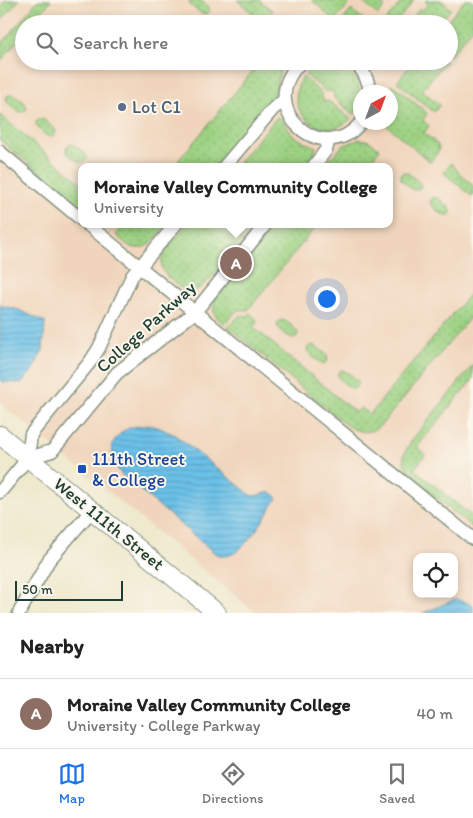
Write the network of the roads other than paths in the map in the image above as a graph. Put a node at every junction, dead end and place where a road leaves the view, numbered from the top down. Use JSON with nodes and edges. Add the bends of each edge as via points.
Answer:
{"nodes":[{"id":1,"x":293,"y":70,"type":"edge"},
{"id":2,"x":361,"y":70,"type":"edge"},
{"id":3,"x":369,"y":85,"type":"edge"},
{"id":4,"x":284,"y":100,"type":"junction"},
{"id":5,"x":354,"y":130,"type":"edge"},
{"id":6,"x":329,"y":139,"type":"junction"},
{"id":7,"x":0,"y":152,"type":"edge"},
{"id":8,"x":227,"y":163,"type":"edge"},
{"id":9,"x":316,"y":163,"type":"edge"},
{"id":10,"x":78,"y":217,"type":"edge"},
{"id":11,"x":92,"y":228,"type":"edge"},
{"id":12,"x":173,"y":228,"type":"edge"},
{"id":13,"x":263,"y":228,"type":"edge"},
{"id":14,"x":139,"y":267,"type":"junction"},
{"id":15,"x":195,"y":312,"type":"junction"},
{"id":16,"x":0,"y":435,"type":"edge"},
{"id":17,"x":28,"y":458,"type":"junction"},
{"id":18,"x":0,"y":492,"type":"edge"},
{"id":19,"x":92,"y":510,"type":"junction"},
{"id":20,"x":473,"y":540,"type":"edge"},
{"id":21,"x":19,"y":613,"type":"edge"},
{"id":22,"x":217,"y":613,"type":"edge"}],
"edges":[{"from":1,"to":4,"type":"street"},
{"from":2,"to":3,"type":"street"},
{"from":4,"to":6,"type":"street","via":[[294,124],[316,138]]},
{"from":4,"to":8,"type":"street"},
{"from":5,"to":6,"type":"street","via":[[340,138]]},
{"from":6,"to":9,"type":"street","via":[[326,150]]},
{"from":7,"to":10,"type":"street"},
{"from":11,"to":14,"type":"street"},
{"from":12,"to":14,"type":"street","name":"College Parkway"},
{"from":13,"to":15,"type":"street","name":"College Parkway"},
{"from":14,"to":15,"type":"street"},
{"from":14,"to":17,"type":"street","name":"College Parkway","via":[[90,362],[31,434]]},
{"from":15,"to":17,"type":"street","name":"College Parkway","via":[[117,373],[52,451]]},
{"from":15,"to":20,"type":"street"},
{"from":16,"to":17,"type":"main road","name":"West 111th Street"},
{"from":17,"to":18,"type":"street"},
{"from":17,"to":19,"type":"main road","name":"West 111th Street"},
{"from":19,"to":21,"type":"street","via":[[49,560]]},
{"from":19,"to":22,"type":"main road","name":"West 111th Street"}]}
